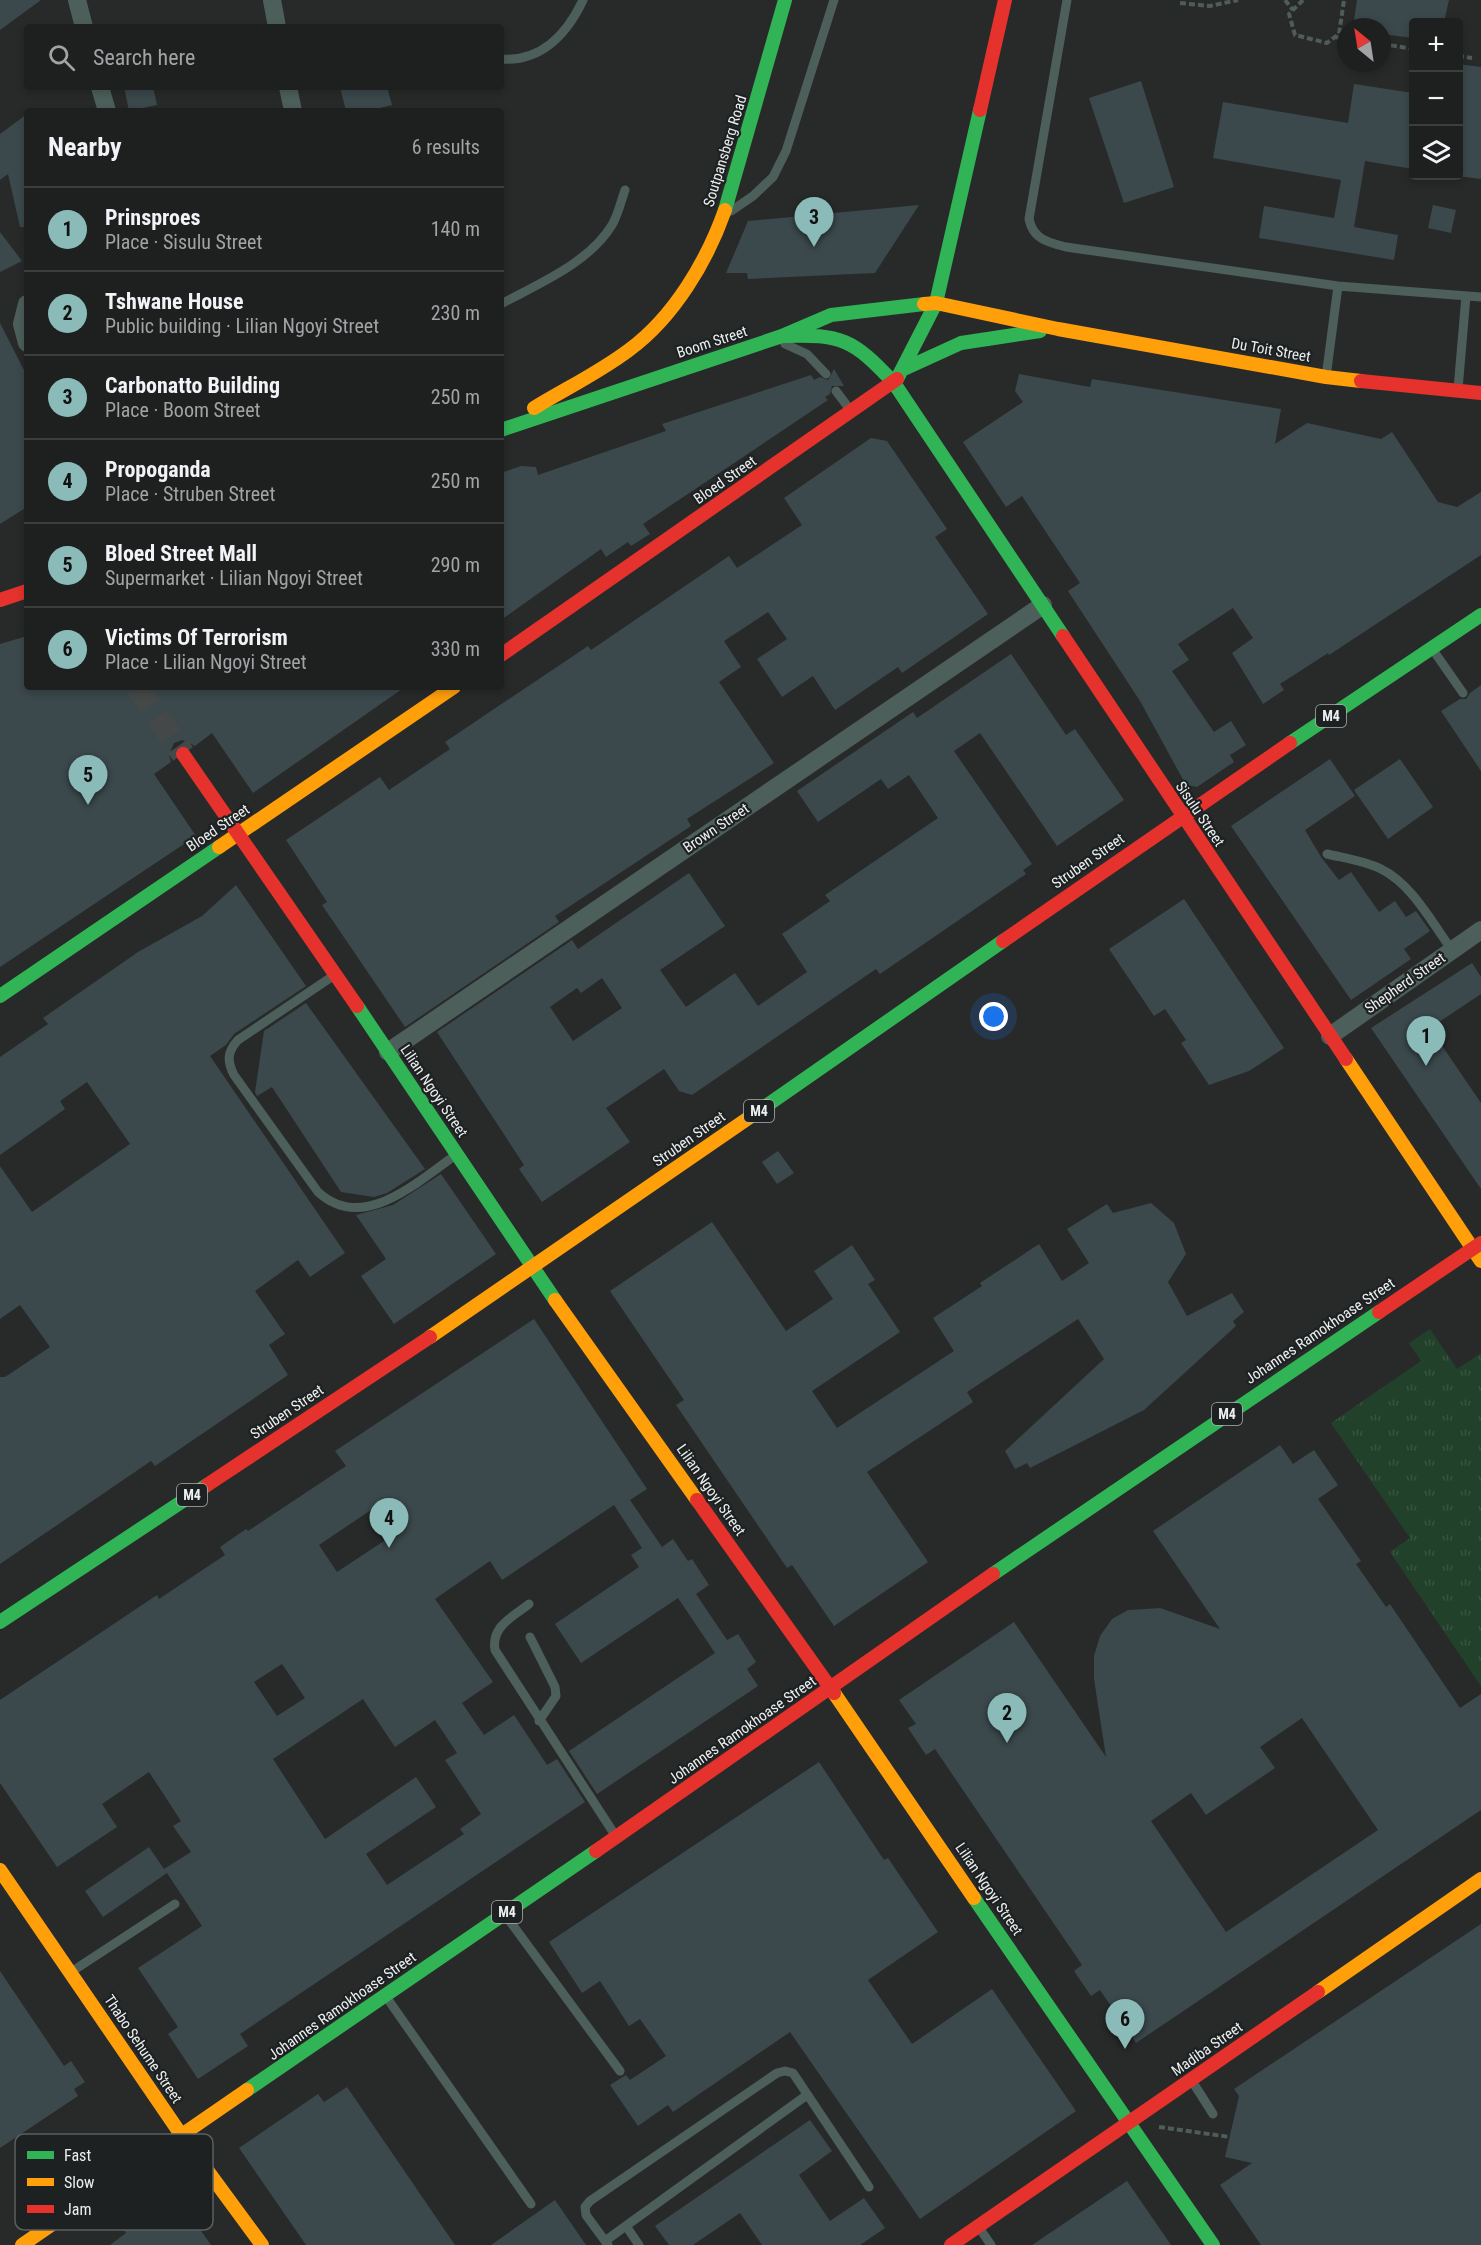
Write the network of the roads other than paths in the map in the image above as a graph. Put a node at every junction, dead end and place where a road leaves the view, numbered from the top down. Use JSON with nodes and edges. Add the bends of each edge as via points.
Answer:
{"nodes":[{"id":1,"x":77,"y":0,"type":"edge"},
{"id":2,"x":272,"y":0,"type":"edge"},
{"id":3,"x":583,"y":0,"type":"edge"},
{"id":4,"x":785,"y":0,"type":"edge"},
{"id":5,"x":834,"y":0,"type":"edge"},
{"id":6,"x":1005,"y":0,"type":"edge"},
{"id":7,"x":1067,"y":0,"type":"edge"},
{"id":8,"x":83,"y":24,"type":"edge"},
{"id":9,"x":277,"y":24,"type":"edge"},
{"id":10,"x":504,"y":58,"type":"edge"},
{"id":11,"x":101,"y":90,"type":"edge"},
{"id":12,"x":289,"y":90,"type":"edge"},
{"id":13,"x":106,"y":108,"type":"edge"},
{"id":14,"x":292,"y":108,"type":"edge"},
{"id":15,"x":625,"y":190,"type":"dead end"},
{"id":16,"x":722,"y":218,"type":"junction"},
{"id":17,"x":1338,"y":286,"type":"junction"},
{"id":18,"x":1466,"y":296,"type":"junction"},
{"id":19,"x":1481,"y":297,"type":"edge"},
{"id":20,"x":504,"y":302,"type":"edge"},
{"id":21,"x":936,"y":303,"type":"junction"},
{"id":22,"x":24,"y":316,"type":"edge"},
{"id":23,"x":1058,"y":329,"type":"junction"},
{"id":24,"x":24,"y":332,"type":"edge"},
{"id":25,"x":782,"y":336,"type":"junction"},
{"id":26,"x":767,"y":341,"type":"junction"},
{"id":27,"x":904,"y":369,"type":"junction"},
{"id":28,"x":826,"y":374,"type":"dead end"},
{"id":29,"x":1326,"y":377,"type":"junction"},
{"id":30,"x":894,"y":383,"type":"junction"},
{"id":31,"x":837,"y":391,"type":"dead end"},
{"id":32,"x":1457,"y":391,"type":"junction"},
{"id":33,"x":1481,"y":393,"type":"edge"},
{"id":34,"x":852,"y":412,"type":"junction"},
{"id":35,"x":504,"y":426,"type":"edge"},
{"id":36,"x":504,"y":427,"type":"edge"},
{"id":37,"x":24,"y":592,"type":"edge"},
{"id":38,"x":0,"y":600,"type":"edge"},
{"id":39,"x":1043,"y":605,"type":"junction"},
{"id":40,"x":1481,"y":615,"type":"edge"},
{"id":41,"x":1432,"y":648,"type":"junction"},
{"id":42,"x":504,"y":653,"type":"edge"},
{"id":43,"x":450,"y":690,"type":"edge"},
{"id":44,"x":1463,"y":693,"type":"dead end"},
{"id":45,"x":183,"y":754,"type":"tunnel mouth"},
{"id":46,"x":1181,"y":817,"type":"junction"},
{"id":47,"x":238,"y":834,"type":"junction"},
{"id":48,"x":1327,"y":854,"type":"dead end"},
{"id":49,"x":1481,"y":930,"type":"edge"},
{"id":50,"x":1452,"y":950,"type":"junction"},
{"id":51,"x":334,"y":975,"type":"junction"},
{"id":52,"x":0,"y":996,"type":"edge"},
{"id":53,"x":1330,"y":1036,"type":"junction"},
{"id":54,"x":388,"y":1052,"type":"junction"},
{"id":55,"x":456,"y":1155,"type":"junction"},
{"id":56,"x":1477,"y":1246,"type":"edge"},
{"id":57,"x":1481,"y":1261,"type":"edge"},
{"id":58,"x":533,"y":1269,"type":"junction"},
{"id":59,"x":529,"y":1604,"type":"dead end"},
{"id":60,"x":0,"y":1622,"type":"edge"},
{"id":61,"x":530,"y":1637,"type":"dead end"},
{"id":62,"x":831,"y":1689,"type":"junction"},
{"id":63,"x":539,"y":1721,"type":"junction"},
{"id":64,"x":616,"y":1837,"type":"junction"},
{"id":65,"x":0,"y":1870,"type":"edge"},
{"id":66,"x":1481,"y":1879,"type":"edge"},
{"id":67,"x":176,"y":1904,"type":"dead end"},
{"id":68,"x":504,"y":1914,"type":"junction"},
{"id":69,"x":71,"y":1972,"type":"junction"},
{"id":70,"x":386,"y":1996,"type":"junction"},
{"id":71,"x":620,"y":2071,"type":"dead end"},
{"id":72,"x":1191,"y":2080,"type":"junction"},
{"id":73,"x":807,"y":2094,"type":"junction"},
{"id":74,"x":1213,"y":2114,"type":"dead end"},
{"id":75,"x":1129,"y":2123,"type":"junction"},
{"id":76,"x":181,"y":2134,"type":"edge"},
{"id":77,"x":185,"y":2134,"type":"edge"},
{"id":78,"x":213,"y":2178,"type":"edge"},
{"id":79,"x":869,"y":2187,"type":"dead end"},
{"id":80,"x":531,"y":2204,"type":"dead end"},
{"id":81,"x":626,"y":2226,"type":"junction"},
{"id":82,"x":978,"y":2226,"type":"junction"},
{"id":83,"x":44,"y":2230,"type":"edge"},
{"id":84,"x":606,"y":2243,"type":"edge"},
{"id":85,"x":22,"y":2245,"type":"edge"},
{"id":86,"x":262,"y":2245,"type":"edge"},
{"id":87,"x":639,"y":2245,"type":"edge"},
{"id":88,"x":951,"y":2245,"type":"edge"},
{"id":89,"x":991,"y":2245,"type":"edge"},
{"id":90,"x":1213,"y":2245,"type":"edge"}],
"edges":[{"from":1,"to":8,"type":"street"},
{"from":2,"to":9,"type":"street"},
{"from":3,"to":10,"type":"lane","via":[[573,20],[549,46],[532,57]]},
{"from":4,"to":16,"type":"main road","name":"Soutpansberg Road"},
{"from":5,"to":16,"type":"lane","via":[[786,151],[753,196]]},
{"from":6,"to":21,"type":"main road"},
{"from":7,"to":17,"type":"lane","via":[[1029,219],[1036,236],[1066,247]]},
{"from":11,"to":13,"type":"street"},
{"from":12,"to":14,"type":"street"},
{"from":15,"to":20,"type":"lane","via":[[613,224],[600,241],[566,267]]},
{"from":16,"to":35,"type":"main road","name":"Soutpansberg Road","via":[[692,280],[630,350]]},
{"from":17,"to":18,"type":"lane"},
{"from":17,"to":29,"type":"lane"},
{"from":18,"to":19,"type":"lane"},
{"from":18,"to":32,"type":"lane"},
{"from":21,"to":23,"type":"main road","name":"Du Toit Street"},
{"from":21,"to":25,"type":"main road","name":"Boom Street","via":[[831,315]]},
{"from":21,"to":27,"type":"main road","name":"Bloed Street"},
{"from":22,"to":24,"type":"street"},
{"from":23,"to":27,"type":"main road","name":"Du Toit Street","via":[[961,343]]},
{"from":23,"to":29,"type":"main road","name":"Du Toit Street"},
{"from":25,"to":26,"type":"main road","name":"Boom Street"},
{"from":25,"to":30,"type":"main road","name":"Sisulu Street","via":[[828,334],[847,339],[868,354]]},
{"from":26,"to":28,"type":"lane","via":[[792,345]]},
{"from":26,"to":36,"type":"main road","name":"Boom Street"},
{"from":27,"to":30,"type":"main road","name":"Bloed Street"},
{"from":29,"to":32,"type":"main road","name":"Du Toit Street"},
{"from":30,"to":34,"type":"main road","name":"Bloed Street"},
{"from":30,"to":39,"type":"main road","name":"Sisulu Street"},
{"from":31,"to":34,"type":"lane"},
{"from":32,"to":33,"type":"main road","name":"Du Toit Street"},
{"from":34,"to":42,"type":"main road","name":"Bloed Street"},
{"from":37,"to":38,"type":"main road"},
{"from":39,"to":46,"type":"main road","name":"Sisulu Street"},
{"from":39,"to":54,"type":"street","name":"Brown Street"},
{"from":40,"to":41,"type":"main road","name":"Struben Street","number":"M4"},
{"from":41,"to":44,"type":"lane"},
{"from":41,"to":46,"type":"main road","name":"Struben Street","number":"M4"},
{"from":43,"to":47,"type":"main road","name":"Bloed Street"},
{"from":45,"to":47,"type":"main road","name":"Lilian Ngoyi Street"},
{"from":46,"to":53,"type":"main road","name":"Sisulu Street"},
{"from":46,"to":58,"type":"main road","name":"Struben Street","number":"M4"},
{"from":47,"to":51,"type":"main road","name":"Lilian Ngoyi Street"},
{"from":47,"to":52,"type":"main road","name":"Bloed Street"},
{"from":48,"to":50,"type":"lane","via":[[1380,868],[1391,875],[1414,898]]},
{"from":49,"to":50,"type":"street","name":"Shepherd Street"},
{"from":50,"to":53,"type":"street","name":"Shepherd Street"},
{"from":51,"to":54,"type":"main road","name":"Lilian Ngoyi Street"},
{"from":51,"to":55,"type":"lane","via":[[238,1040],[228,1058],[234,1076],[318,1192],[335,1203],[364,1209],[382,1204]]},
{"from":53,"to":56,"type":"main road","name":"Sisulu Street"},
{"from":54,"to":55,"type":"main road","name":"Lilian Ngoyi Street"},
{"from":55,"to":58,"type":"main road","name":"Lilian Ngoyi Street"},
{"from":56,"to":57,"type":"main road","name":"Sisulu Street"},
{"from":56,"to":62,"type":"main road","name":"Johannes Ramokhoase Street","number":"M4","via":[[974,1587]]},
{"from":58,"to":60,"type":"main road","name":"Struben Street","number":"M4"},
{"from":58,"to":62,"type":"main road","name":"Lilian Ngoyi Street"},
{"from":59,"to":63,"type":"lane","via":[[500,1627],[493,1641]]},
{"from":61,"to":63,"type":"lane","via":[[556,1696]]},
{"from":62,"to":64,"type":"main road","name":"Johannes Ramokhoase Street","number":"M4"},
{"from":62,"to":75,"type":"main road","name":"Lilian Ngoyi Street"},
{"from":63,"to":64,"type":"lane"},
{"from":64,"to":68,"type":"main road","name":"Johannes Ramokhoase Street","number":"M4"},
{"from":65,"to":69,"type":"main road","name":"Thabo Sehume Street"},
{"from":66,"to":72,"type":"main road","name":"Madiba Street"},
{"from":67,"to":69,"type":"lane"},
{"from":68,"to":70,"type":"main road","name":"Johannes Ramokhoase Street","number":"M4"},
{"from":68,"to":71,"type":"lane"},
{"from":69,"to":76,"type":"main road","name":"Thabo Sehume Street"},
{"from":70,"to":77,"type":"main road","name":"Johannes Ramokhoase Street","number":"M4"},
{"from":70,"to":80,"type":"lane"},
{"from":72,"to":74,"type":"lane"},
{"from":72,"to":75,"type":"main road","name":"Madiba Street"},
{"from":73,"to":79,"type":"lane"},
{"from":73,"to":81,"type":"lane"},
{"from":73,"to":84,"type":"lane","via":[[793,2073],[777,2073],[590,2201],[585,2207],[586,2215]]},
{"from":75,"to":82,"type":"main road","name":"Madiba Street"},
{"from":75,"to":90,"type":"main road","name":"Lilian Ngoyi Street"},
{"from":78,"to":86,"type":"main road","name":"Thabo Sehume Street"},
{"from":81,"to":84,"type":"lane"},
{"from":81,"to":87,"type":"lane"},
{"from":82,"to":88,"type":"main road","name":"Madiba Street"},
{"from":82,"to":89,"type":"lane"},
{"from":83,"to":85,"type":"main road","name":"Johannes Ramokhoase Street","number":"M4"}]}
